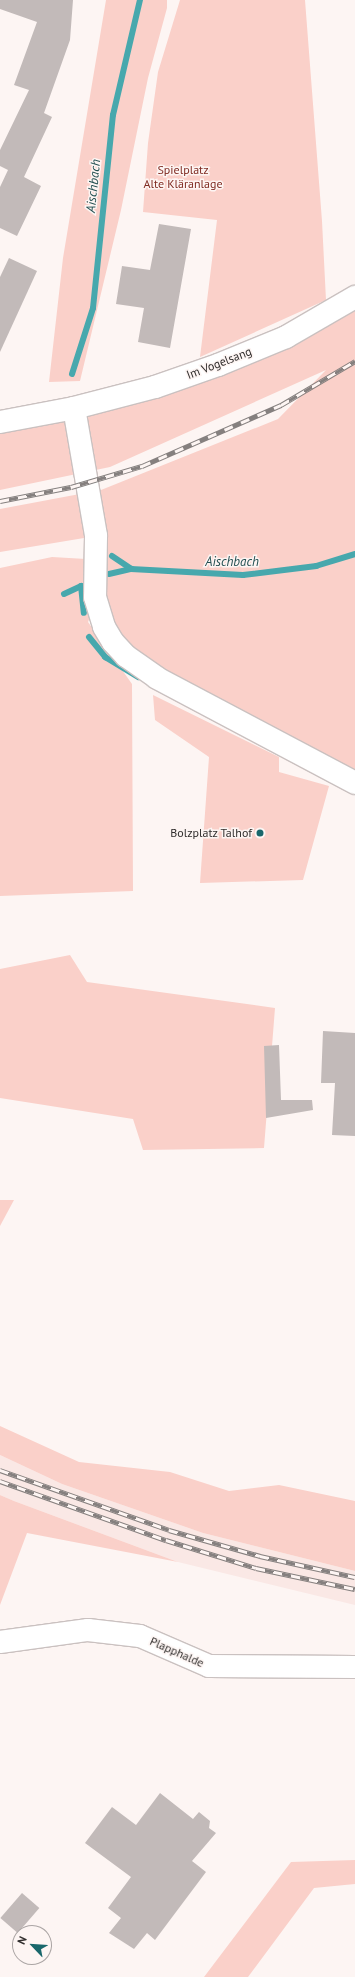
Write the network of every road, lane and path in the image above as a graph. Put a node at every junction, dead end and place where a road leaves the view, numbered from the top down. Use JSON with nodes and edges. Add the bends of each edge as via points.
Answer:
{"nodes":[{"id":1,"x":355,"y":297,"type":"edge"},
{"id":2,"x":74,"y":408,"type":"junction"},
{"id":3,"x":0,"y":422,"type":"edge"},
{"id":4,"x":355,"y":783,"type":"edge"},
{"id":5,"x":0,"y":1642,"type":"edge"},
{"id":6,"x":355,"y":1667,"type":"edge"}],
"edges":[{"from":1,"to":2,"type":"street","name":"Im Vogelsang","via":[[286,337],[218,365],[154,387]]},
{"from":2,"to":3,"type":"street","name":"Im Vogelsang"},
{"from":2,"to":4,"type":"street","via":[[96,536],[95,597],[104,627],[113,642],[140,668],[163,682]]},
{"from":5,"to":6,"type":"street","name":"Plapphalde","via":[[88,1630],[140,1636],[209,1666]]}]}
